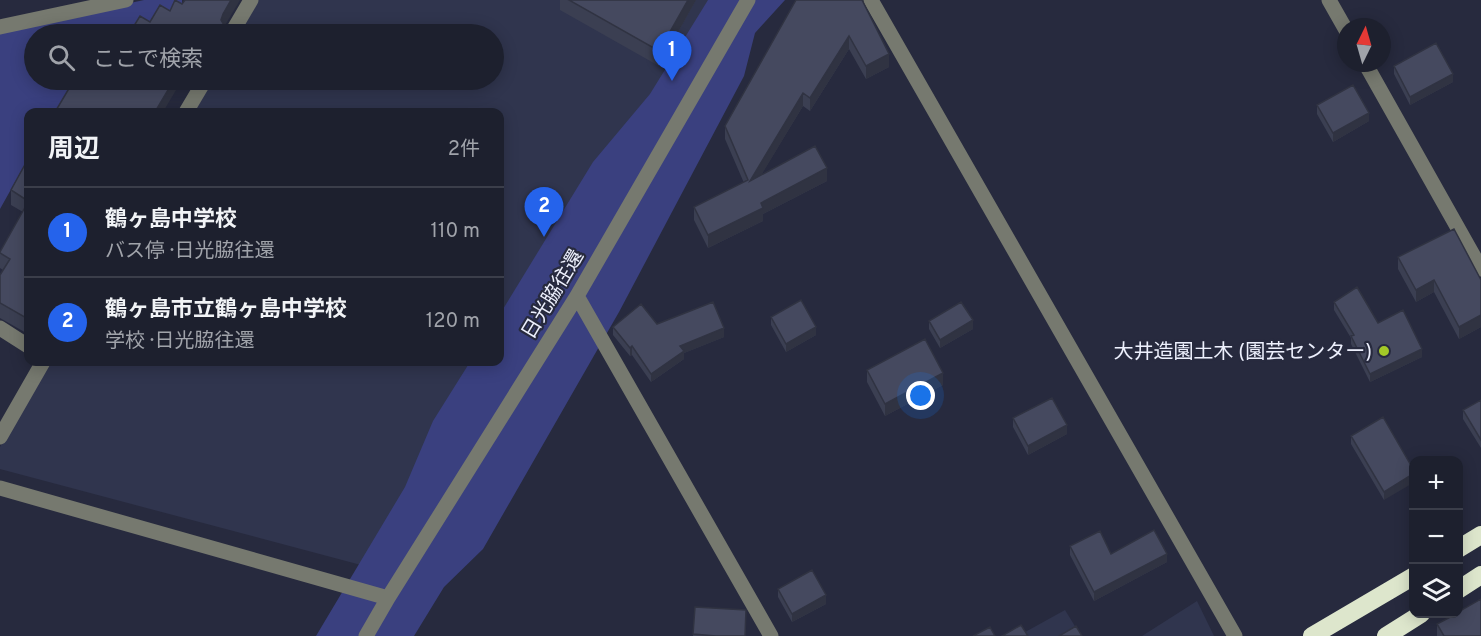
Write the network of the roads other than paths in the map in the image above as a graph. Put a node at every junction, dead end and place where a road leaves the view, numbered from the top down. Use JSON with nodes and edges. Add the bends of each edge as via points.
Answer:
{"nodes":[{"id":1,"x":126,"y":0,"type":"edge"},
{"id":2,"x":251,"y":0,"type":"edge"},
{"id":3,"x":748,"y":0,"type":"edge"},
{"id":4,"x":871,"y":0,"type":"edge"},
{"id":5,"x":1329,"y":0,"type":"edge"},
{"id":6,"x":1339,"y":18,"type":"edge"},
{"id":7,"x":237,"y":24,"type":"edge"},
{"id":8,"x":0,"y":27,"type":"edge"},
{"id":9,"x":1370,"y":72,"type":"edge"},
{"id":10,"x":199,"y":90,"type":"edge"},
{"id":11,"x":188,"y":108,"type":"edge"},
{"id":12,"x":1481,"y":269,"type":"edge"},
{"id":13,"x":577,"y":296,"type":"junction"},
{"id":14,"x":0,"y":328,"type":"edge"},
{"id":15,"x":24,"y":343,"type":"edge"},
{"id":16,"x":41,"y":366,"type":"edge"},
{"id":17,"x":0,"y":437,"type":"edge"},
{"id":18,"x":0,"y":488,"type":"edge"},
{"id":19,"x":1481,"y":535,"type":"edge"},
{"id":20,"x":1463,"y":546,"type":"edge"},
{"id":21,"x":1481,"y":575,"type":"edge"},
{"id":22,"x":1409,"y":578,"type":"edge"},
{"id":23,"x":1463,"y":587,"type":"edge"},
{"id":24,"x":388,"y":598,"type":"junction"},
{"id":25,"x":1415,"y":618,"type":"edge"},
{"id":26,"x":366,"y":636,"type":"edge"},
{"id":27,"x":771,"y":636,"type":"edge"},
{"id":28,"x":1235,"y":636,"type":"edge"},
{"id":29,"x":1312,"y":636,"type":"edge"},
{"id":30,"x":1386,"y":636,"type":"edge"}],
"edges":[{"from":1,"to":8,"type":"street"},
{"from":2,"to":7,"type":"street"},
{"from":3,"to":13,"type":"street","name":"日光脇往還"},
{"from":4,"to":28,"type":"street"},
{"from":5,"to":6,"type":"street"},
{"from":9,"to":12,"type":"street"},
{"from":10,"to":11,"type":"street"},
{"from":13,"to":24,"type":"street","name":"日光脇往還"},
{"from":13,"to":27,"type":"street"},
{"from":14,"to":15,"type":"street"},
{"from":16,"to":17,"type":"street"},
{"from":18,"to":24,"type":"street"},
{"from":19,"to":20,"type":"highway"},
{"from":21,"to":23,"type":"highway"},
{"from":22,"to":29,"type":"highway"},
{"from":24,"to":26,"type":"street","name":"日光脇往還"},
{"from":25,"to":30,"type":"highway"}]}
